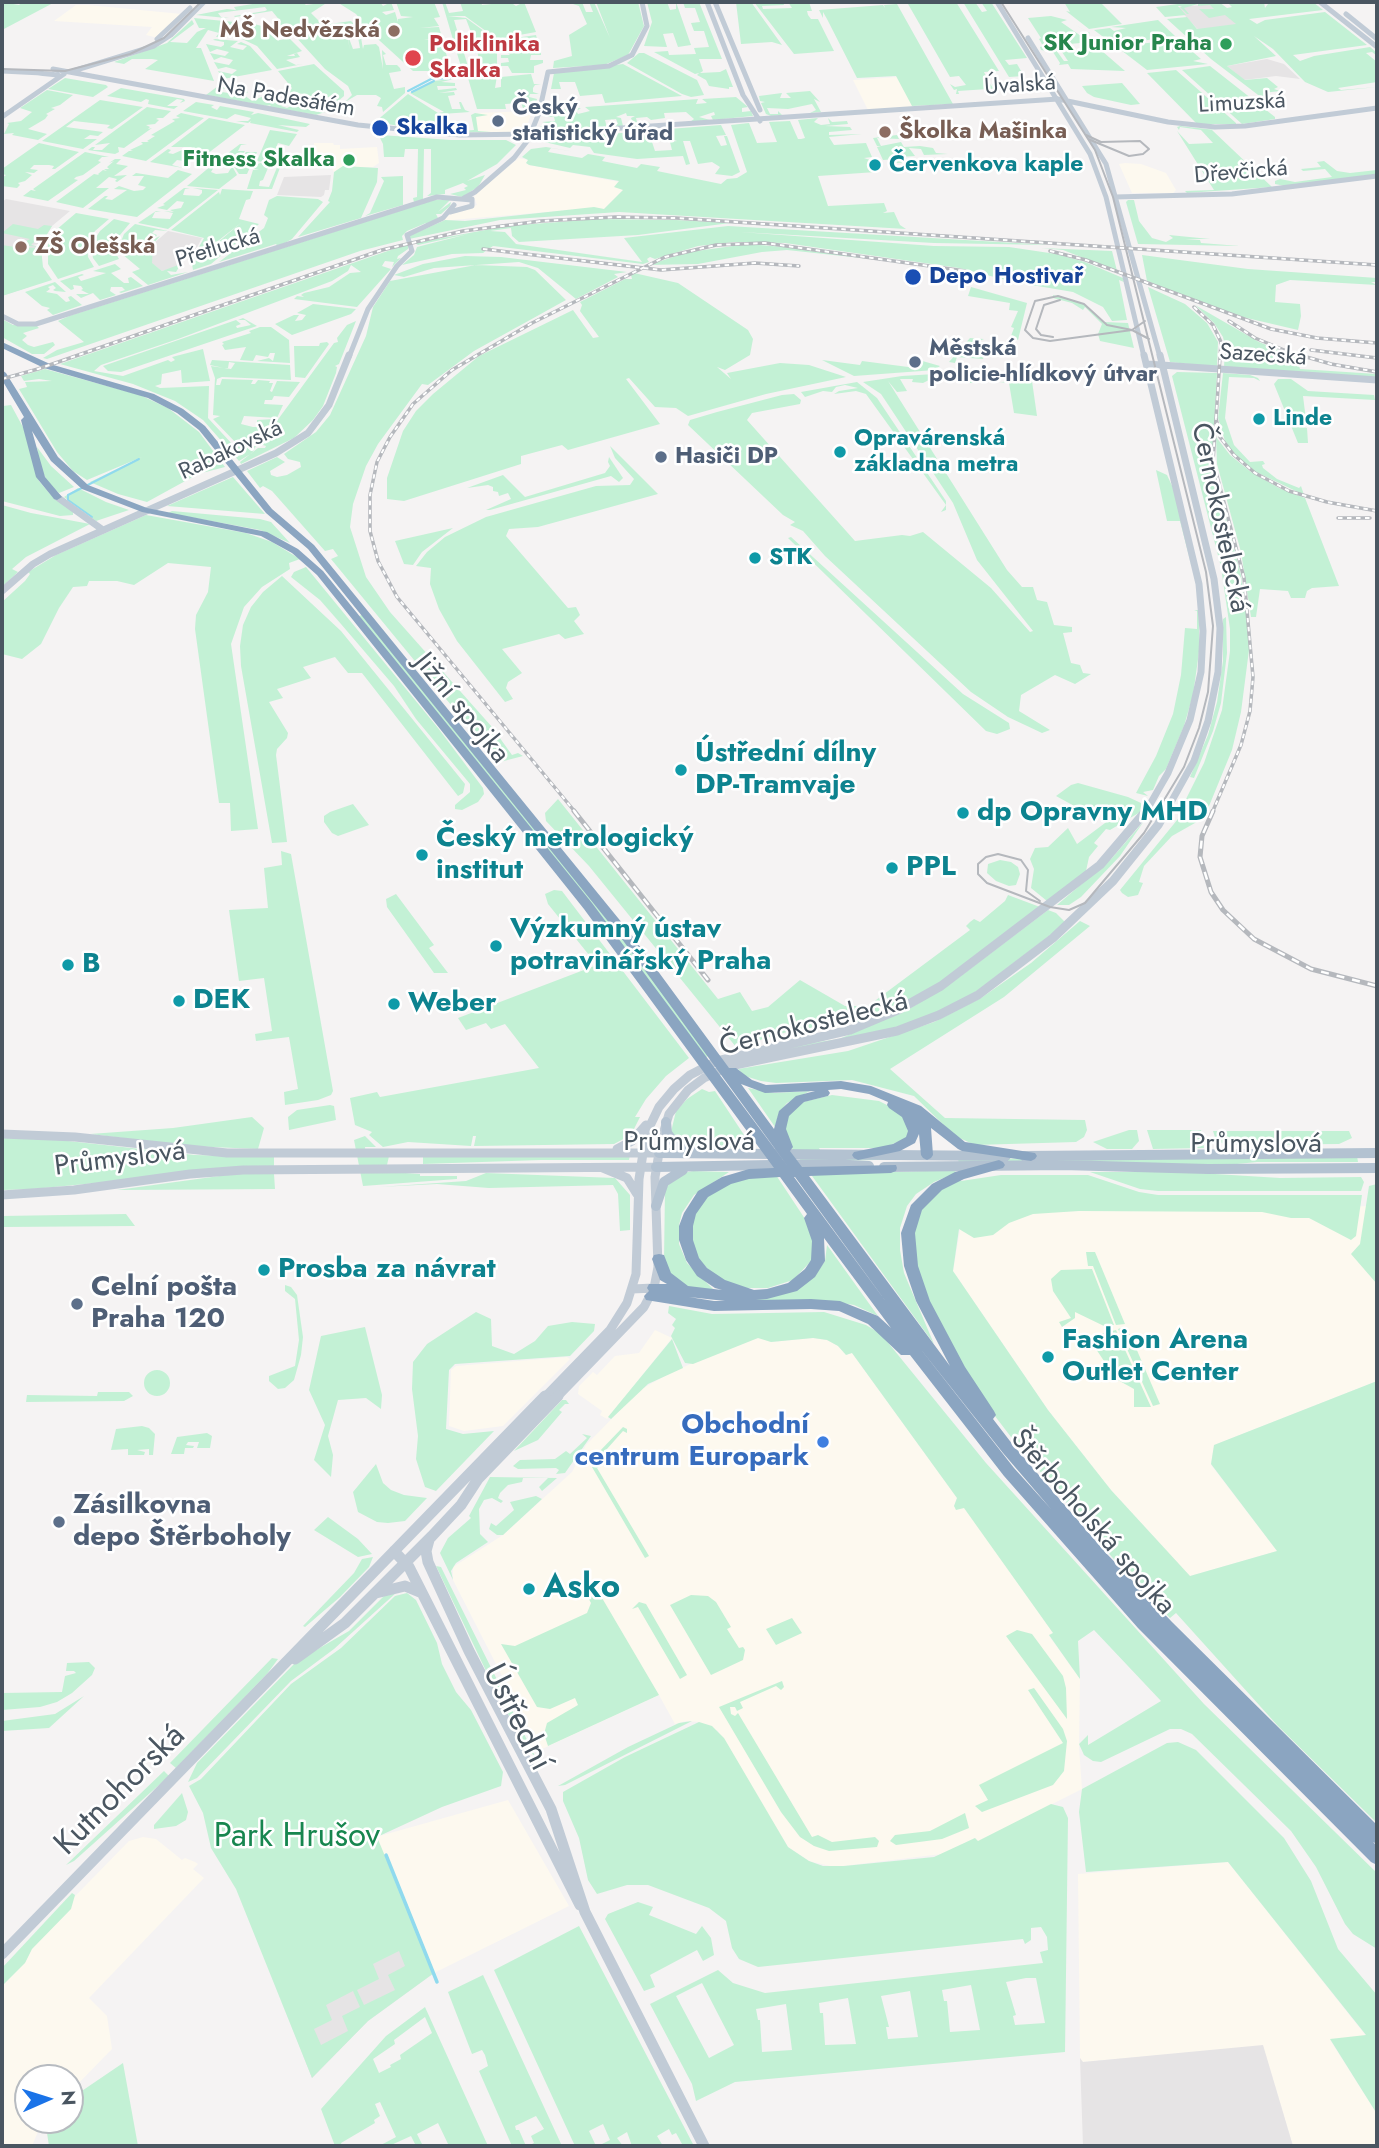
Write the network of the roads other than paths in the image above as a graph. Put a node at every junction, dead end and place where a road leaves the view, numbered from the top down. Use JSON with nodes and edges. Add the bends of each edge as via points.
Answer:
{"nodes":[{"id":1,"x":642,"y":2,"type":"edge"},
{"id":2,"x":707,"y":2,"type":"edge"},
{"id":3,"x":715,"y":2,"type":"edge"},
{"id":4,"x":997,"y":2,"type":"edge"},
{"id":5,"x":1004,"y":2,"type":"edge"},
{"id":6,"x":1320,"y":2,"type":"edge"},
{"id":7,"x":1329,"y":2,"type":"edge"},
{"id":8,"x":200,"y":3,"type":"edge"},
{"id":9,"x":211,"y":9,"type":"dead end"},
{"id":10,"x":1377,"y":39,"type":"edge"},
{"id":11,"x":1377,"y":47,"type":"edge"},
{"id":12,"x":2,"y":69,"type":"edge"},
{"id":13,"x":67,"y":72,"type":"junction"},
{"id":14,"x":83,"y":72,"type":"junction"},
{"id":15,"x":1059,"y":100,"type":"junction"},
{"id":16,"x":1068,"y":102,"type":"junction"},
{"id":17,"x":1377,"y":108,"type":"edge"},
{"id":18,"x":2,"y":117,"type":"edge"},
{"id":19,"x":760,"y":119,"type":"junction"},
{"id":20,"x":531,"y":136,"type":"junction"},
{"id":21,"x":505,"y":138,"type":"junction"},
{"id":22,"x":522,"y":149,"type":"junction"},
{"id":23,"x":1377,"y":176,"type":"edge"},
{"id":24,"x":475,"y":192,"type":"junction"},
{"id":25,"x":446,"y":197,"type":"junction"},
{"id":26,"x":1106,"y":197,"type":"junction"},
{"id":27,"x":1118,"y":197,"type":"junction"},
{"id":28,"x":463,"y":199,"type":"junction"},
{"id":29,"x":472,"y":200,"type":"junction"},
{"id":30,"x":454,"y":204,"type":"junction"},
{"id":31,"x":462,"y":208,"type":"junction"},
{"id":32,"x":446,"y":215,"type":"junction"},
{"id":33,"x":2,"y":316,"type":"edge"},
{"id":34,"x":2,"y":345,"type":"edge"},
{"id":35,"x":1153,"y":366,"type":"junction"},
{"id":36,"x":2,"y":373,"type":"edge"},
{"id":37,"x":1377,"y":380,"type":"edge"},
{"id":38,"x":21,"y":407,"type":"junction"},
{"id":39,"x":57,"y":497,"type":"joint"},
{"id":40,"x":103,"y":530,"type":"junction"},
{"id":41,"x":2,"y":591,"type":"edge"},
{"id":42,"x":712,"y":1052,"type":"junction"},
{"id":43,"x":752,"y":1056,"type":"junction"},
{"id":44,"x":682,"y":1081,"type":"joint"},
{"id":45,"x":894,"y":1098,"type":"junction"},
{"id":46,"x":653,"y":1115,"type":"junction"},
{"id":47,"x":666,"y":1122,"type":"junction"},
{"id":48,"x":2,"y":1134,"type":"edge"},
{"id":49,"x":604,"y":1151,"type":"junction"},
{"id":50,"x":643,"y":1152,"type":"junction"},
{"id":51,"x":659,"y":1153,"type":"junction"},
{"id":52,"x":1377,"y":1153,"type":"edge"},
{"id":53,"x":709,"y":1154,"type":"junction"},
{"id":54,"x":858,"y":1155,"type":"junction"},
{"id":55,"x":927,"y":1156,"type":"junction"},
{"id":56,"x":1031,"y":1156,"type":"junction"},
{"id":57,"x":588,"y":1165,"type":"junction"},
{"id":58,"x":999,"y":1165,"type":"junction"},
{"id":59,"x":641,"y":1166,"type":"junction"},
{"id":60,"x":656,"y":1167,"type":"junction"},
{"id":61,"x":698,"y":1167,"type":"junction"},
{"id":62,"x":832,"y":1167,"type":"junction"},
{"id":63,"x":891,"y":1168,"type":"joint"},
{"id":64,"x":1377,"y":1168,"type":"edge"},
{"id":65,"x":746,"y":1170,"type":"junction"},
{"id":66,"x":804,"y":1179,"type":"junction"},
{"id":67,"x":2,"y":1195,"type":"edge"},
{"id":68,"x":801,"y":1196,"type":"junction"},
{"id":69,"x":639,"y":1201,"type":"junction"},
{"id":70,"x":656,"y":1206,"type":"junction"},
{"id":71,"x":659,"y":1259,"type":"junction"},
{"id":72,"x":632,"y":1289,"type":"junction"},
{"id":73,"x":652,"y":1292,"type":"junction"},
{"id":74,"x":713,"y":1295,"type":"junction"},
{"id":75,"x":755,"y":1295,"type":"junction"},
{"id":76,"x":945,"y":1392,"type":"junction"},
{"id":77,"x":1036,"y":1482,"type":"junction"},
{"id":78,"x":432,"y":1536,"type":"junction"},
{"id":79,"x":394,"y":1551,"type":"junction"},
{"id":80,"x":407,"y":1559,"type":"junction"},
{"id":81,"x":430,"y":1566,"type":"junction"},
{"id":82,"x":422,"y":1594,"type":"junction"},
{"id":83,"x":369,"y":1598,"type":"junction"},
{"id":84,"x":282,"y":1668,"type":"junction"},
{"id":85,"x":1377,"y":1836,"type":"edge"},
{"id":86,"x":1377,"y":1859,"type":"edge"},
{"id":87,"x":585,"y":1912,"type":"junction"},
{"id":88,"x":2,"y":1954,"type":"edge"},
{"id":89,"x":704,"y":2146,"type":"edge"}],
"edges":[{"from":1,"to":20,"type":"main road","via":[[647,29],[630,57],[603,67],[548,72]]},
{"from":2,"to":19,"type":"main road","via":[[743,95]]},
{"from":3,"to":19,"type":"main road"},
{"from":4,"to":15,"type":"main road","name":"Černokostelecká"},
{"from":5,"to":16,"type":"main road","name":"Černokostelecká"},
{"from":6,"to":11,"type":"main road"},
{"from":7,"to":10,"type":"main road"},
{"from":8,"to":9,"type":"main road"},
{"from":8,"to":13,"type":"main road","via":[[149,44]]},
{"from":8,"to":14,"type":"main road","via":[[161,43]]},
{"from":12,"to":13,"type":"main road","name":"Na Padesátém"},
{"from":12,"to":13,"type":"main road"},
{"from":13,"to":14,"type":"main road","name":"Na Padesátém"},
{"from":13,"to":18,"type":"main road"},
{"from":13,"to":21,"type":"main road","name":"Na Padesátém","via":[[381,132]]},
{"from":14,"to":20,"type":"main road","name":"Na Padesátém","via":[[384,129]]},
{"from":15,"to":16,"type":"main road","name":"Úvalská"},
{"from":15,"to":19,"type":"main road","name":"Úvalská"},
{"from":15,"to":26,"type":"main road","name":"Černokostelecká","via":[[1090,154]]},
{"from":16,"to":17,"type":"main road","name":"Limuzská","via":[[1172,123],[1217,127]]},
{"from":16,"to":27,"type":"main road","name":"Černokostelecká","via":[[1106,164]]},
{"from":19,"to":20,"type":"main road","name":"Úvalská"},
{"from":20,"to":21,"type":"main road","name":"Na Padesátém"},
{"from":20,"to":22,"type":"main road"},
{"from":21,"to":22,"type":"main road","via":[[520,141]]},
{"from":22,"to":24,"type":"main road"},
{"from":23,"to":27,"type":"main road","name":"Dřevčická","via":[[1231,194]]},
{"from":24,"to":28,"type":"main road"},
{"from":24,"to":29,"type":"main road"},
{"from":25,"to":28,"type":"main road","name":"Přetlucká"},
{"from":25,"to":30,"type":"main road"},
{"from":25,"to":33,"type":"main road","name":"Přetlucká","via":[[36,324],[18,324]]},
{"from":26,"to":27,"type":"main road","name":"Dřevčická"},
{"from":26,"to":35,"type":"main road","name":"Černokostelecká"},
{"from":27,"to":35,"type":"main road","name":"Černokostelecká","via":[[1140,281]]},
{"from":28,"to":29,"type":"main road","name":"Přetlucká"},
{"from":28,"to":30,"type":"main road"},
{"from":29,"to":31,"type":"main road","via":[[473,205]]},
{"from":30,"to":31,"type":"main road"},
{"from":30,"to":32,"type":"main road","name":"Rabakovská"},
{"from":31,"to":32,"type":"main road","name":"Rabakovská"},
{"from":32,"to":40,"type":"main road","name":"Rabakovská","via":[[407,235],[412,251],[368,309],[329,405],[309,433],[276,453]]},
{"from":34,"to":42,"type":"highway","name":"Jižní spojka","via":[[23,356],[141,392],[202,428],[270,511],[311,547],[622,932]]},
{"from":35,"to":37,"type":"main road","name":"Sazečská"},
{"from":35,"to":43,"type":"main road","name":"Černokostelecká","via":[[1198,578],[1203,631],[1192,713],[1157,794],[1138,824],[1100,864],[941,986],[850,1030]]},
{"from":35,"to":43,"type":"main road","name":"Černokostelecká","via":[[1173,415],[1215,586],[1220,638],[1208,721],[1172,802],[1136,855],[1091,904],[1042,948],[978,995],[897,1031]]},
{"from":36,"to":38,"type":"highway","name":"Jižní spojka"},
{"from":38,"to":39,"type":"highway","via":[[39,473]]},
{"from":38,"to":68,"type":"highway","name":"Jižní spojka","via":[[54,459],[90,490],[131,506],[264,534],[295,551],[320,573],[588,905]]},
{"from":39,"to":40,"type":"main road"},
{"from":40,"to":41,"type":"main road","name":"Rabakovská","via":[[35,562]]},
{"from":42,"to":45,"type":"highway","via":[[740,1078],[760,1087],[847,1085]]},
{"from":42,"to":66,"type":"highway","name":"Jižní spojka"},
{"from":43,"to":44,"type":"main road","name":"Černokostelecká","via":[[717,1061]]},
{"from":43,"to":47,"type":"main road","name":"Černokostelecká","via":[[688,1090]]},
{"from":44,"to":46,"type":"main road","name":"Černokostelecká"},
{"from":45,"to":55,"type":"highway","via":[[922,1122]]},
{"from":45,"to":56,"type":"highway","via":[[924,1114],[962,1146]]},
{"from":46,"to":49,"type":"main road","via":[[632,1141]]},
{"from":46,"to":50,"type":"main road","name":"Černokostelecká"},
{"from":47,"to":51,"type":"main road","name":"Černokostelecká"},
{"from":47,"to":53,"type":"main road","via":[[667,1133],[676,1144]]},
{"from":48,"to":49,"type":"main road","name":"Průmyslová","via":[[264,1154]]},
{"from":49,"to":50,"type":"main road","name":"Průmyslová"},
{"from":50,"to":51,"type":"main road","name":"Průmyslová"},
{"from":50,"to":59,"type":"main road","name":"Černokostelecká"},
{"from":51,"to":53,"type":"main road","name":"Průmyslová"},
{"from":51,"to":60,"type":"main road","name":"Černokostelecká"},
{"from":52,"to":56,"type":"main road","name":"Průmyslová"},
{"from":53,"to":54,"type":"main road","name":"Průmyslová"},
{"from":54,"to":55,"type":"main road","name":"Průmyslová"},
{"from":54,"to":66,"type":"highway","via":[[909,1142],[914,1131],[908,1116],[884,1101],[858,1094],[804,1097],[785,1110],[780,1126]]},
{"from":55,"to":56,"type":"main road","name":"Průmyslová"},
{"from":55,"to":62,"type":"main road","via":[[917,1163]]},
{"from":57,"to":59,"type":"main road","name":"Průmyslová"},
{"from":57,"to":67,"type":"main road","name":"Průmyslová","via":[[267,1169]]},
{"from":57,"to":69,"type":"main road","via":[[627,1178]]},
{"from":58,"to":63,"type":"main road","name":"Průmyslová"},
{"from":58,"to":64,"type":"main road","name":"Průmyslová"},
{"from":58,"to":77,"type":"highway","via":[[952,1179],[925,1197],[910,1222],[908,1252],[919,1290],[946,1347]]},
{"from":59,"to":60,"type":"main road","name":"Průmyslová"},
{"from":59,"to":69,"type":"main road","name":"Černokostelecká"},
{"from":60,"to":61,"type":"main road","name":"Průmyslová"},
{"from":60,"to":70,"type":"main road","name":"Černokostelecká"},
{"from":61,"to":65,"type":"main road","name":"Průmyslová"},
{"from":61,"to":70,"type":"main road","via":[[669,1177]]},
{"from":62,"to":63,"type":"highway"},
{"from":62,"to":65,"type":"highway"},
{"from":65,"to":75,"type":"highway","via":[[703,1194],[690,1213],[685,1233],[690,1254],[702,1272],[720,1284]]},
{"from":66,"to":77,"type":"highway","name":"Štěrboholská spojka","via":[[943,1367]]},
{"from":68,"to":75,"type":"highway","via":[[818,1235],[817,1264],[792,1287]]},
{"from":68,"to":76,"type":"highway","name":"Štěrboholská spojka"},
{"from":69,"to":72,"type":"main road","name":"Černokostelecká"},
{"from":70,"to":71,"type":"main road","name":"Černokostelecká"},
{"from":71,"to":73,"type":"main road","name":"Černokostelecká"},
{"from":71,"to":74,"type":"highway","via":[[672,1284]]},
{"from":72,"to":73,"type":"main road"},
{"from":72,"to":79,"type":"main road","name":"Černokostelecká","via":[[604,1338]]},
{"from":73,"to":74,"type":"highway"},
{"from":73,"to":76,"type":"highway","via":[[714,1306],[847,1308],[885,1330]]},
{"from":73,"to":78,"type":"main road","name":"Černokostelecká","via":[[627,1327],[478,1479]]},
{"from":74,"to":75,"type":"highway"},
{"from":76,"to":86,"type":"highway","name":"Štěrboholská spojka","via":[[1111,1589]]},
{"from":77,"to":85,"type":"highway","name":"Štěrboholská spojka","via":[[1167,1627]]},
{"from":78,"to":80,"type":"main road","name":"Černokostelecká"},
{"from":78,"to":81,"type":"main road","via":[[426,1548]]},
{"from":79,"to":80,"type":"main road","name":"Ústřední"},
{"from":79,"to":84,"type":"main road","name":"Kutnohorská"},
{"from":80,"to":81,"type":"main road","name":"Ústřední"},
{"from":80,"to":82,"type":"main road","name":"Ústřední"},
{"from":80,"to":83,"type":"main road","name":"Kutnohorská"},
{"from":81,"to":87,"type":"main road","name":"Ústřední","via":[[557,1821]]},
{"from":82,"to":83,"type":"main road","via":[[400,1586]]},
{"from":82,"to":87,"type":"main road","name":"Ústřední"},
{"from":83,"to":84,"type":"main road","name":"Kutnohorská","via":[[345,1623]]},
{"from":84,"to":88,"type":"main road","name":"Kutnohorská"},
{"from":87,"to":89,"type":"main road","name":"Ústřední"}]}
